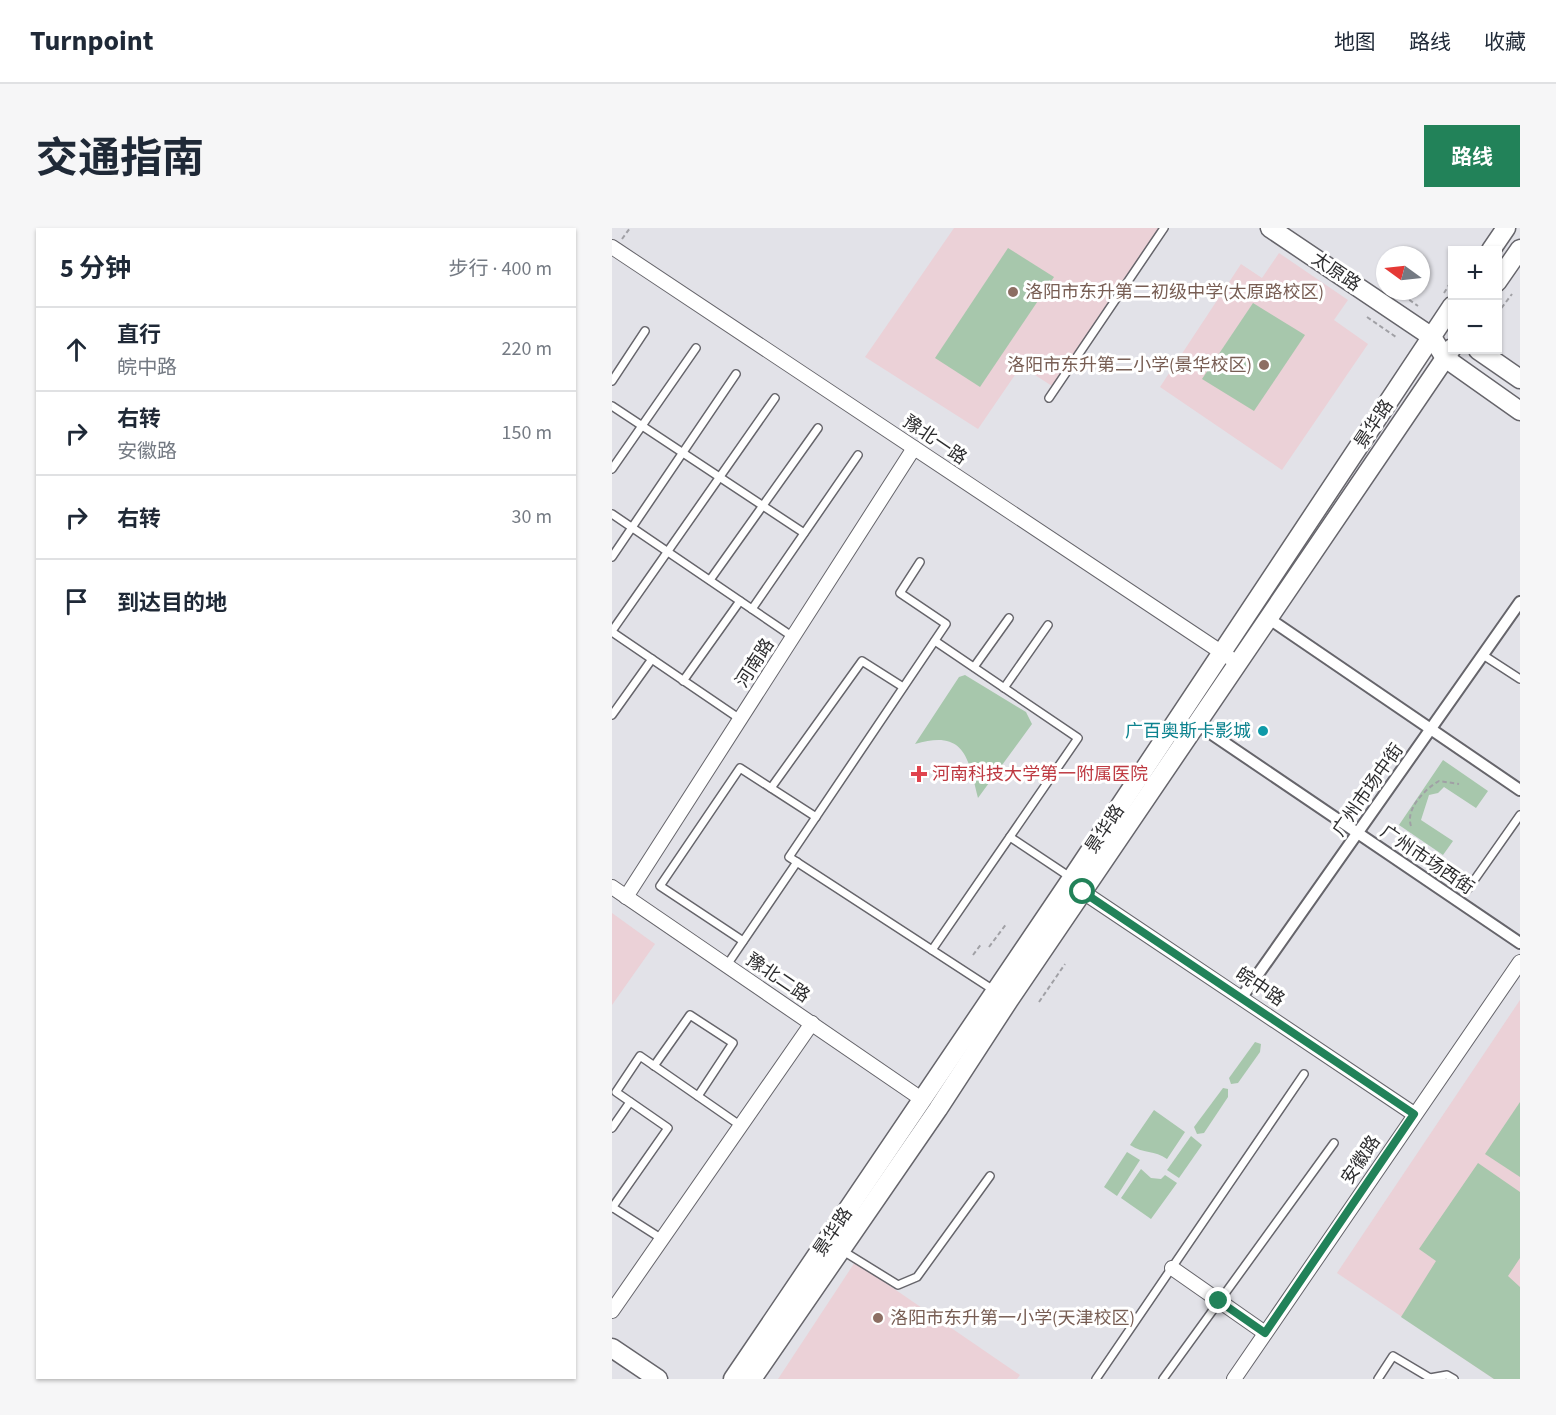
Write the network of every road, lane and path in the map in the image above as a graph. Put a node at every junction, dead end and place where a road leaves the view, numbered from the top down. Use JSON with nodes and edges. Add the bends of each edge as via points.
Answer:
{"nodes":[{"id":1,"x":1164,"y":228,"type":"edge"},
{"id":2,"x":1270,"y":228,"type":"edge"},
{"id":3,"x":1506,"y":228,"type":"edge"},
{"id":4,"x":1494,"y":246,"type":"edge"},
{"id":5,"x":612,"y":247,"type":"edge"},
{"id":6,"x":1520,"y":249,"type":"edge"},
{"id":7,"x":1502,"y":275,"type":"edge"},
{"id":8,"x":1512,"y":294,"type":"dead end"},
{"id":9,"x":1409,"y":300,"type":"edge"},
{"id":10,"x":1447,"y":302,"type":"edge"},
{"id":11,"x":1418,"y":306,"type":"dead end"},
{"id":12,"x":1502,"y":307,"type":"edge"},
{"id":13,"x":1367,"y":317,"type":"dead end"},
{"id":14,"x":645,"y":331,"type":"dead end"},
{"id":15,"x":1432,"y":336,"type":"junction"},
{"id":16,"x":1396,"y":337,"type":"dead end"},
{"id":17,"x":1448,"y":337,"type":"edge"},
{"id":18,"x":696,"y":348,"type":"dead end"},
{"id":19,"x":1448,"y":352,"type":"edge"},
{"id":20,"x":1448,"y":354,"type":"edge"},
{"id":21,"x":1450,"y":354,"type":"edge"},
{"id":22,"x":1484,"y":354,"type":"edge"},
{"id":23,"x":736,"y":374,"type":"dead end"},
{"id":24,"x":1520,"y":379,"type":"edge"},
{"id":25,"x":612,"y":381,"type":"edge"},
{"id":26,"x":775,"y":398,"type":"dead end"},
{"id":27,"x":1049,"y":398,"type":"dead end"},
{"id":28,"x":612,"y":406,"type":"edge"},
{"id":29,"x":1520,"y":411,"type":"edge"},
{"id":30,"x":642,"y":426,"type":"junction"},
{"id":31,"x":818,"y":428,"type":"dead end"},
{"id":32,"x":914,"y":448,"type":"junction"},
{"id":33,"x":682,"y":452,"type":"junction"},
{"id":34,"x":858,"y":455,"type":"dead end"},
{"id":35,"x":612,"y":469,"type":"edge"},
{"id":36,"x":720,"y":477,"type":"junction"},
{"id":37,"x":763,"y":506,"type":"junction"},
{"id":38,"x":612,"y":514,"type":"edge"},
{"id":39,"x":632,"y":527,"type":"junction"},
{"id":40,"x":804,"y":533,"type":"junction"},
{"id":41,"x":668,"y":552,"type":"junction"},
{"id":42,"x":612,"y":557,"type":"edge"},
{"id":43,"x":920,"y":562,"type":"dead end"},
{"id":44,"x":710,"y":580,"type":"junction"},
{"id":45,"x":740,"y":601,"type":"junction"},
{"id":46,"x":1520,"y":602,"type":"edge"},
{"id":47,"x":752,"y":609,"type":"junction"},
{"id":48,"x":1009,"y":618,"type":"dead end"},
{"id":49,"x":1268,"y":618,"type":"junction"},
{"id":50,"x":1048,"y":625,"type":"dead end"},
{"id":51,"x":612,"y":631,"type":"edge"},
{"id":52,"x":793,"y":637,"type":"junction"},
{"id":53,"x":935,"y":641,"type":"junction"},
{"id":54,"x":1222,"y":653,"type":"junction"},
{"id":55,"x":1483,"y":655,"type":"junction"},
{"id":56,"x":652,"y":659,"type":"junction"},
{"id":57,"x":1238,"y":663,"type":"junction"},
{"id":58,"x":974,"y":667,"type":"junction"},
{"id":59,"x":1520,"y":680,"type":"edge"},
{"id":60,"x":683,"y":681,"type":"junction"},
{"id":61,"x":903,"y":687,"type":"junction"},
{"id":62,"x":1004,"y":688,"type":"junction"},
{"id":63,"x":612,"y":715,"type":"edge"},
{"id":64,"x":740,"y":719,"type":"junction"},
{"id":65,"x":1197,"y":724,"type":"junction"},
{"id":66,"x":1431,"y":729,"type":"junction"},
{"id":67,"x":1459,"y":784,"type":"dead end"},
{"id":68,"x":771,"y":788,"type":"junction"},
{"id":69,"x":1520,"y":790,"type":"edge"},
{"id":70,"x":1520,"y":815,"type":"edge"},
{"id":71,"x":816,"y":817,"type":"junction"},
{"id":72,"x":1408,"y":819,"type":"junction"},
{"id":73,"x":1402,"y":820,"type":"dead end"},
{"id":74,"x":1411,"y":826,"type":"dead end"},
{"id":75,"x":1358,"y":833,"type":"junction"},
{"id":76,"x":1010,"y":837,"type":"junction"},
{"id":77,"x":797,"y":862,"type":"junction"},
{"id":78,"x":1078,"y":885,"type":"junction"},
{"id":79,"x":612,"y":887,"type":"edge"},
{"id":80,"x":1468,"y":890,"type":"dead end"},
{"id":81,"x":626,"y":897,"type":"junction"},
{"id":82,"x":1007,"y":923,"type":"dead end"},
{"id":83,"x":743,"y":941,"type":"junction"},
{"id":84,"x":982,"y":943,"type":"dead end"},
{"id":85,"x":1520,"y":943,"type":"edge"},
{"id":86,"x":989,"y":947,"type":"dead end"},
{"id":87,"x":932,"y":950,"type":"junction"},
{"id":88,"x":973,"y":955,"type":"dead end"},
{"id":89,"x":1520,"y":962,"type":"edge"},
{"id":90,"x":1065,"y":964,"type":"dead end"},
{"id":91,"x":727,"y":965,"type":"junction"},
{"id":92,"x":995,"y":991,"type":"junction"},
{"id":93,"x":1242,"y":997,"type":"junction"},
{"id":94,"x":1039,"y":1002,"type":"dead end"},
{"id":95,"x":812,"y":1023,"type":"junction"},
{"id":96,"x":654,"y":1066,"type":"junction"},
{"id":97,"x":1304,"y":1074,"type":"dead end"},
{"id":98,"x":698,"y":1096,"type":"junction"},
{"id":99,"x":923,"y":1100,"type":"junction"},
{"id":100,"x":630,"y":1102,"type":"junction"},
{"id":101,"x":1414,"y":1114,"type":"junction"},
{"id":102,"x":741,"y":1126,"type":"junction"},
{"id":103,"x":612,"y":1128,"type":"edge"},
{"id":104,"x":1334,"y":1143,"type":"dead end"},
{"id":105,"x":990,"y":1176,"type":"dead end"},
{"id":106,"x":612,"y":1207,"type":"edge"},
{"id":107,"x":662,"y":1239,"type":"junction"},
{"id":108,"x":841,"y":1249,"type":"junction"},
{"id":109,"x":1172,"y":1268,"type":"junction"},
{"id":110,"x":1219,"y":1301,"type":"junction"},
{"id":111,"x":612,"y":1311,"type":"edge"},
{"id":112,"x":1265,"y":1333,"type":"junction"},
{"id":113,"x":612,"y":1348,"type":"edge"},
{"id":114,"x":658,"y":1379,"type":"edge"},
{"id":115,"x":733,"y":1379,"type":"edge"},
{"id":116,"x":752,"y":1379,"type":"edge"},
{"id":117,"x":1096,"y":1379,"type":"edge"},
{"id":118,"x":1163,"y":1379,"type":"edge"},
{"id":119,"x":1234,"y":1379,"type":"edge"},
{"id":120,"x":1378,"y":1379,"type":"edge"},
{"id":121,"x":1454,"y":1379,"type":"edge"}],
"edges":[{"from":1,"to":27,"type":"lane"},
{"from":2,"to":15,"type":"main road","name":"太原路"},
{"from":3,"to":4,"type":"main road"},
{"from":5,"to":32,"type":"street","name":"豫北一路"},
{"from":6,"to":7,"type":"main road"},
{"from":8,"to":12,"type":"path"},
{"from":9,"to":11,"type":"path"},
{"from":10,"to":15,"type":"main road","name":"景华路"},
{"from":13,"to":16,"type":"path"},
{"from":14,"to":25,"type":"lane"},
{"from":15,"to":17,"type":"main road"},
{"from":15,"to":19,"type":"main road","name":"太原路"},
{"from":15,"to":54,"type":"main road","name":"景华路"},
{"from":18,"to":30,"type":"lane"},
{"from":20,"to":49,"type":"main road","name":"景华路"},
{"from":21,"to":29,"type":"main road","name":"太原路"},
{"from":22,"to":24,"type":"main road"},
{"from":23,"to":33,"type":"lane"},
{"from":26,"to":36,"type":"lane"},
{"from":28,"to":30,"type":"lane"},
{"from":30,"to":33,"type":"lane"},
{"from":30,"to":35,"type":"lane"},
{"from":31,"to":37,"type":"lane"},
{"from":32,"to":52,"type":"street","name":"河南路"},
{"from":32,"to":54,"type":"street","name":"豫北一路"},
{"from":33,"to":36,"type":"lane"},
{"from":33,"to":39,"type":"lane"},
{"from":34,"to":40,"type":"lane"},
{"from":36,"to":37,"type":"lane"},
{"from":36,"to":41,"type":"lane"},
{"from":37,"to":40,"type":"lane"},
{"from":37,"to":44,"type":"lane"},
{"from":38,"to":39,"type":"lane"},
{"from":39,"to":41,"type":"lane"},
{"from":39,"to":42,"type":"lane"},
{"from":40,"to":47,"type":"lane"},
{"from":41,"to":44,"type":"lane"},
{"from":41,"to":51,"type":"lane"},
{"from":43,"to":53,"type":"lane","via":[[900,593],[946,624]]},
{"from":44,"to":45,"type":"lane"},
{"from":45,"to":47,"type":"lane"},
{"from":45,"to":60,"type":"lane"},
{"from":46,"to":55,"type":"street","name":"广州市场中街"},
{"from":47,"to":52,"type":"lane"},
{"from":48,"to":58,"type":"lane"},
{"from":49,"to":57,"type":"main road","name":"景华路"},
{"from":49,"to":66,"type":"street"},
{"from":50,"to":62,"type":"lane"},
{"from":51,"to":56,"type":"lane"},
{"from":52,"to":64,"type":"street","name":"河南路"},
{"from":53,"to":58,"type":"lane"},
{"from":53,"to":61,"type":"lane"},
{"from":54,"to":57,"type":"street","name":"豫北一路"},
{"from":54,"to":78,"type":"main road","name":"景华路"},
{"from":55,"to":59,"type":"lane"},
{"from":55,"to":66,"type":"street","name":"广州市场中街"},
{"from":56,"to":60,"type":"lane"},
{"from":56,"to":63,"type":"lane"},
{"from":57,"to":65,"type":"main road","name":"景华路"},
{"from":58,"to":62,"type":"lane"},
{"from":60,"to":64,"type":"lane"},
{"from":61,"to":68,"type":"lane","via":[[862,661]]},
{"from":61,"to":71,"type":"lane"},
{"from":62,"to":76,"type":"lane","via":[[1078,738]]},
{"from":64,"to":81,"type":"street","name":"河南路"},
{"from":65,"to":75,"type":"street","name":"广州市场西街"},
{"from":65,"to":78,"type":"main road","name":"景华路"},
{"from":66,"to":69,"type":"street"},
{"from":66,"to":75,"type":"street","name":"广州市场中街"},
{"from":67,"to":72,"type":"path","via":[[1439,781],[1432,785]]},
{"from":68,"to":71,"type":"lane"},
{"from":68,"to":83,"type":"lane","via":[[740,768],[660,886]]},
{"from":70,"to":80,"type":"lane"},
{"from":71,"to":77,"type":"lane","via":[[789,857]]},
{"from":72,"to":73,"type":"path"},
{"from":72,"to":74,"type":"path"},
{"from":75,"to":85,"type":"street","name":"广州市场西街"},
{"from":75,"to":93,"type":"street","name":"广州市场中街"},
{"from":76,"to":78,"type":"lane"},
{"from":76,"to":87,"type":"lane"},
{"from":77,"to":83,"type":"lane"},
{"from":77,"to":87,"type":"lane"},
{"from":78,"to":92,"type":"main road","name":"景华路"},
{"from":78,"to":93,"type":"street","name":"皖中路"},
{"from":78,"to":108,"type":"main road","name":"景华路"},
{"from":79,"to":81,"type":"street","name":"豫北二路"},
{"from":81,"to":91,"type":"street","name":"豫北二路"},
{"from":82,"to":86,"type":"path"},
{"from":83,"to":91,"type":"lane"},
{"from":84,"to":88,"type":"path"},
{"from":87,"to":92,"type":"lane"},
{"from":89,"to":101,"type":"street","name":"安徽路"},
{"from":90,"to":94,"type":"path"},
{"from":91,"to":95,"type":"street","name":"豫北二路"},
{"from":92,"to":99,"type":"main road","name":"景华路"},
{"from":93,"to":101,"type":"street","name":"皖中路"},
{"from":95,"to":99,"type":"street","name":"豫北二路"},
{"from":95,"to":102,"type":"street"},
{"from":96,"to":98,"type":"lane"},
{"from":96,"to":98,"type":"lane","via":[[690,1015],[734,1043]]},
{"from":96,"to":100,"type":"lane","via":[[640,1056],[616,1092]]},
{"from":97,"to":109,"type":"lane"},
{"from":98,"to":102,"type":"lane"},
{"from":99,"to":115,"type":"main road","name":"景华路"},
{"from":100,"to":103,"type":"lane"},
{"from":100,"to":106,"type":"lane","via":[[668,1128]]},
{"from":101,"to":112,"type":"street","name":"安徽路"},
{"from":102,"to":107,"type":"street"},
{"from":104,"to":110,"type":"lane"},
{"from":105,"to":108,"type":"lane","via":[[917,1277],[898,1285]]},
{"from":106,"to":107,"type":"lane"},
{"from":107,"to":111,"type":"street"},
{"from":108,"to":116,"type":"main road","name":"景华路"},
{"from":109,"to":110,"type":"street"},
{"from":109,"to":117,"type":"lane"},
{"from":110,"to":112,"type":"street"},
{"from":110,"to":118,"type":"lane"},
{"from":112,"to":119,"type":"street","name":"安徽路"},
{"from":113,"to":114,"type":"main road"},
{"from":120,"to":121,"type":"lane","via":[[1392,1356],[1430,1378],[1447,1375]]}]}
